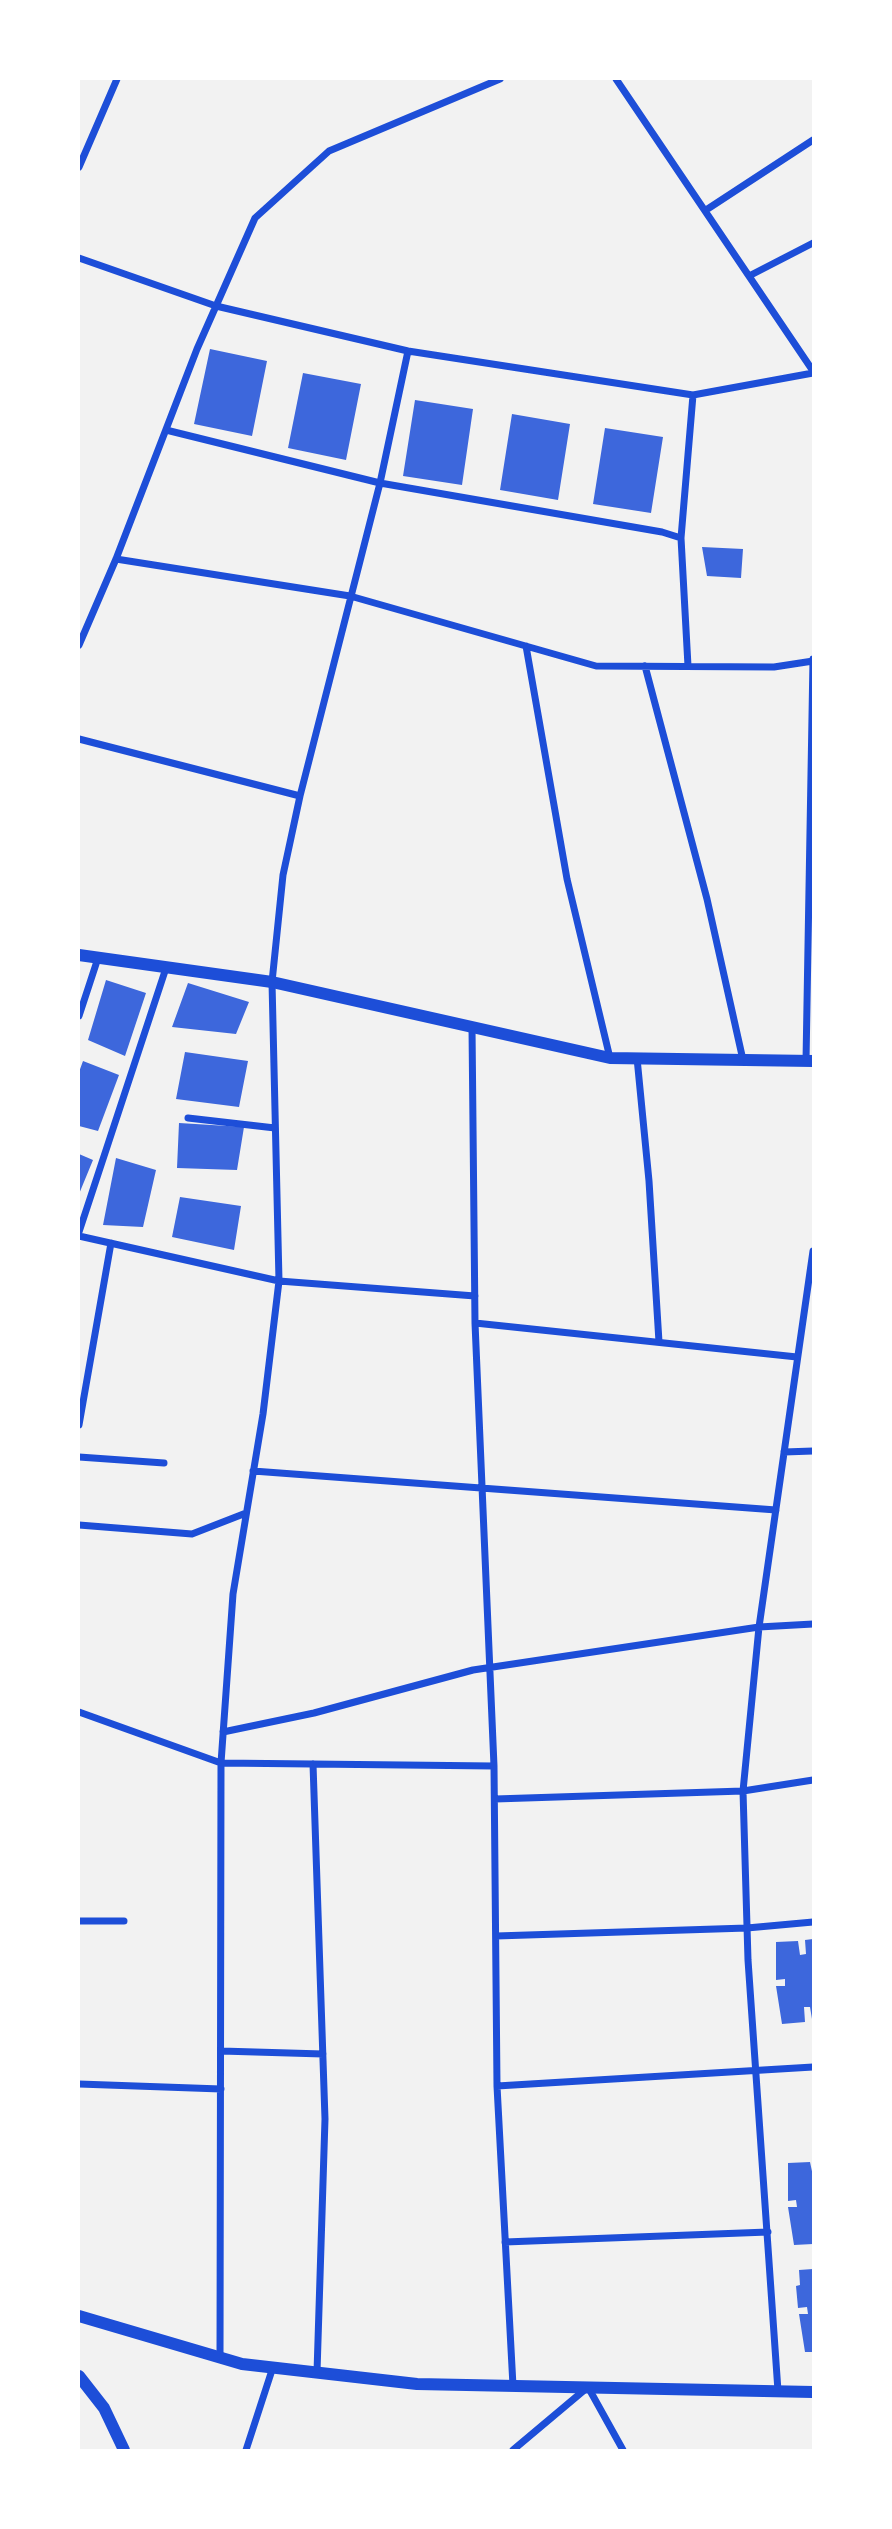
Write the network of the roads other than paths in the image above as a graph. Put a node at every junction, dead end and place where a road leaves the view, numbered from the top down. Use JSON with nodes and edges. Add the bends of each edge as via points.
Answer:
{"nodes":[{"id":1,"x":117,"y":79,"type":"edge"},
{"id":2,"x":500,"y":79,"type":"edge"},
{"id":3,"x":616,"y":79,"type":"edge"},
{"id":4,"x":813,"y":140,"type":"edge"},
{"id":5,"x":79,"y":167,"type":"edge"},
{"id":6,"x":706,"y":210,"type":"junction"},
{"id":7,"x":813,"y":243,"type":"edge"},
{"id":8,"x":79,"y":258,"type":"edge"},
{"id":9,"x":749,"y":276,"type":"junction"},
{"id":10,"x":216,"y":306,"type":"junction"},
{"id":11,"x":408,"y":351,"type":"junction"},
{"id":12,"x":813,"y":372,"type":"edge"},
{"id":13,"x":693,"y":395,"type":"junction"},
{"id":14,"x":166,"y":430,"type":"junction"},
{"id":15,"x":380,"y":483,"type":"junction"},
{"id":16,"x":681,"y":538,"type":"junction"},
{"id":17,"x":116,"y":559,"type":"junction"},
{"id":18,"x":350,"y":596,"type":"junction"},
{"id":19,"x":79,"y":645,"type":"edge"},
{"id":20,"x":526,"y":646,"type":"junction"},
{"id":21,"x":813,"y":659,"type":"edge"},
{"id":22,"x":645,"y":666,"type":"junction"},
{"id":23,"x":688,"y":666,"type":"junction"},
{"id":24,"x":79,"y":739,"type":"edge"},
{"id":25,"x":812,"y":784,"type":"edge"},
{"id":26,"x":300,"y":796,"type":"junction"},
{"id":27,"x":811,"y":880,"type":"edge"},
{"id":28,"x":79,"y":955,"type":"edge"},
{"id":29,"x":98,"y":958,"type":"junction"},
{"id":30,"x":166,"y":968,"type":"junction"},
{"id":31,"x":272,"y":982,"type":"junction"},
{"id":32,"x":79,"y":1016,"type":"edge"},
{"id":33,"x":472,"y":1027,"type":"junction"},
{"id":34,"x":610,"y":1058,"type":"junction"},
{"id":35,"x":637,"y":1058,"type":"junction"},
{"id":36,"x":743,"y":1060,"type":"junction"},
{"id":37,"x":809,"y":1061,"type":"edge"},
{"id":38,"x":188,"y":1118,"type":"dead end"},
{"id":39,"x":275,"y":1128,"type":"junction"},
{"id":40,"x":79,"y":1234,"type":"edge"},
{"id":41,"x":111,"y":1243,"type":"junction"},
{"id":42,"x":813,"y":1251,"type":"edge"},
{"id":43,"x":279,"y":1281,"type":"junction"},
{"id":44,"x":475,"y":1296,"type":"junction"},
{"id":45,"x":810,"y":1297,"type":"edge"},
{"id":46,"x":475,"y":1323,"type":"junction"},
{"id":47,"x":659,"y":1342,"type":"junction"},
{"id":48,"x":797,"y":1357,"type":"junction"},
{"id":49,"x":79,"y":1425,"type":"edge"},
{"id":50,"x":813,"y":1451,"type":"edge"},
{"id":51,"x":784,"y":1452,"type":"junction"},
{"id":52,"x":79,"y":1457,"type":"edge"},
{"id":53,"x":164,"y":1463,"type":"dead end"},
{"id":54,"x":253,"y":1471,"type":"junction"},
{"id":55,"x":482,"y":1490,"type":"junction"},
{"id":56,"x":776,"y":1510,"type":"junction"},
{"id":57,"x":246,"y":1513,"type":"junction"},
{"id":58,"x":79,"y":1525,"type":"edge"},
{"id":59,"x":813,"y":1624,"type":"edge"},
{"id":60,"x":759,"y":1627,"type":"junction"},
{"id":61,"x":490,"y":1670,"type":"junction"},
{"id":62,"x":79,"y":1712,"type":"edge"},
{"id":63,"x":223,"y":1732,"type":"junction"},
{"id":64,"x":221,"y":1763,"type":"junction"},
{"id":65,"x":313,"y":1764,"type":"junction"},
{"id":66,"x":495,"y":1766,"type":"junction"},
{"id":67,"x":813,"y":1780,"type":"edge"},
{"id":68,"x":743,"y":1791,"type":"junction"},
{"id":69,"x":495,"y":1800,"type":"junction"},
{"id":70,"x":79,"y":1921,"type":"edge"},
{"id":71,"x":124,"y":1921,"type":"dead end"},
{"id":72,"x":813,"y":1922,"type":"edge"},
{"id":73,"x":747,"y":1928,"type":"junction"},
{"id":74,"x":496,"y":1936,"type":"junction"},
{"id":75,"x":221,"y":2051,"type":"junction"},
{"id":76,"x":323,"y":2054,"type":"junction"},
{"id":77,"x":813,"y":2067,"type":"edge"},
{"id":78,"x":757,"y":2071,"type":"junction"},
{"id":79,"x":79,"y":2084,"type":"edge"},
{"id":80,"x":497,"y":2086,"type":"junction"},
{"id":81,"x":221,"y":2089,"type":"junction"},
{"id":82,"x":768,"y":2232,"type":"junction"},
{"id":83,"x":505,"y":2242,"type":"junction"},
{"id":84,"x":79,"y":2316,"type":"edge"},
{"id":85,"x":220,"y":2357,"type":"junction"},
{"id":86,"x":273,"y":2367,"type":"junction"},
{"id":87,"x":317,"y":2372,"type":"junction"},
{"id":88,"x":79,"y":2376,"type":"edge"},
{"id":89,"x":513,"y":2386,"type":"junction"},
{"id":90,"x":588,"y":2387,"type":"junction"},
{"id":91,"x":778,"y":2391,"type":"junction"},
{"id":92,"x":813,"y":2392,"type":"edge"},
{"id":93,"x":124,"y":2450,"type":"edge"},
{"id":94,"x":246,"y":2450,"type":"edge"},
{"id":95,"x":513,"y":2450,"type":"edge"},
{"id":96,"x":623,"y":2450,"type":"edge"}],
"edges":[{"from":1,"to":5,"type":"street"},
{"from":2,"to":10,"type":"street","via":[[329,151],[256,218]]},
{"from":3,"to":6,"type":"street"},
{"from":4,"to":6,"type":"street"},
{"from":6,"to":9,"type":"street"},
{"from":7,"to":9,"type":"street"},
{"from":8,"to":10,"type":"street"},
{"from":9,"to":12,"type":"street"},
{"from":10,"to":11,"type":"street"},
{"from":10,"to":14,"type":"street"},
{"from":11,"to":13,"type":"street"},
{"from":11,"to":15,"type":"street"},
{"from":12,"to":13,"type":"street"},
{"from":13,"to":16,"type":"street"},
{"from":14,"to":15,"type":"street"},
{"from":14,"to":17,"type":"street"},
{"from":15,"to":16,"type":"street"},
{"from":15,"to":18,"type":"street"},
{"from":16,"to":23,"type":"street"},
{"from":17,"to":18,"type":"street"},
{"from":17,"to":19,"type":"street"},
{"from":18,"to":20,"type":"street"},
{"from":18,"to":26,"type":"street"},
{"from":20,"to":22,"type":"street","via":[[596,666]]},
{"from":20,"to":34,"type":"street","via":[[567,879]]},
{"from":21,"to":23,"type":"street","via":[[774,667]]},
{"from":21,"to":25,"type":"street"},
{"from":22,"to":23,"type":"street"},
{"from":22,"to":36,"type":"street","via":[[707,899]]},
{"from":24,"to":26,"type":"street"},
{"from":25,"to":27,"type":"street"},
{"from":26,"to":31,"type":"street","via":[[283,875]]},
{"from":27,"to":37,"type":"street"},
{"from":28,"to":29,"type":"street"},
{"from":29,"to":30,"type":"street"},
{"from":29,"to":32,"type":"street"},
{"from":30,"to":31,"type":"street"},
{"from":30,"to":40,"type":"street"},
{"from":31,"to":33,"type":"street"},
{"from":31,"to":39,"type":"street"},
{"from":33,"to":34,"type":"street"},
{"from":33,"to":44,"type":"street"},
{"from":34,"to":35,"type":"street"},
{"from":35,"to":36,"type":"street"},
{"from":35,"to":47,"type":"street"},
{"from":36,"to":37,"type":"street"},
{"from":38,"to":39,"type":"street"},
{"from":39,"to":43,"type":"street"},
{"from":40,"to":41,"type":"street"},
{"from":41,"to":43,"type":"street"},
{"from":41,"to":49,"type":"street"},
{"from":42,"to":45,"type":"street"},
{"from":43,"to":44,"type":"street"},
{"from":43,"to":54,"type":"street"},
{"from":44,"to":46,"type":"street"},
{"from":45,"to":48,"type":"street"},
{"from":46,"to":47,"type":"street"},
{"from":46,"to":55,"type":"street"},
{"from":47,"to":48,"type":"street"},
{"from":48,"to":51,"type":"street"},
{"from":50,"to":51,"type":"street"},
{"from":51,"to":56,"type":"street"},
{"from":52,"to":53,"type":"street"},
{"from":54,"to":55,"type":"street"},
{"from":54,"to":57,"type":"street"},
{"from":55,"to":56,"type":"street"},
{"from":55,"to":61,"type":"street"},
{"from":56,"to":60,"type":"street"},
{"from":57,"to":58,"type":"street","via":[[191,1534]]},
{"from":57,"to":63,"type":"street","via":[[233,1594]]},
{"from":59,"to":60,"type":"street"},
{"from":60,"to":61,"type":"street"},
{"from":60,"to":68,"type":"street"},
{"from":61,"to":63,"type":"street","via":[[473,1670]]},
{"from":61,"to":66,"type":"street"},
{"from":62,"to":64,"type":"street"},
{"from":63,"to":64,"type":"street"},
{"from":64,"to":65,"type":"street"},
{"from":64,"to":75,"type":"street"},
{"from":65,"to":66,"type":"street"},
{"from":65,"to":76,"type":"street"},
{"from":66,"to":69,"type":"street"},
{"from":67,"to":68,"type":"street"},
{"from":68,"to":69,"type":"street"},
{"from":68,"to":73,"type":"street"},
{"from":69,"to":74,"type":"street"},
{"from":70,"to":71,"type":"street"},
{"from":72,"to":73,"type":"street"},
{"from":73,"to":74,"type":"street"},
{"from":73,"to":78,"type":"street"},
{"from":74,"to":80,"type":"street"},
{"from":75,"to":76,"type":"street"},
{"from":75,"to":81,"type":"street"},
{"from":76,"to":87,"type":"street"},
{"from":77,"to":78,"type":"street"},
{"from":78,"to":80,"type":"street"},
{"from":78,"to":82,"type":"street"},
{"from":79,"to":81,"type":"street"},
{"from":80,"to":83,"type":"street"},
{"from":81,"to":85,"type":"street"},
{"from":82,"to":83,"type":"street"},
{"from":82,"to":91,"type":"street"},
{"from":83,"to":89,"type":"street"},
{"from":84,"to":85,"type":"street"},
{"from":85,"to":86,"type":"street"},
{"from":86,"to":87,"type":"street"},
{"from":86,"to":94,"type":"street"},
{"from":87,"to":89,"type":"street","via":[[417,2384]]},
{"from":88,"to":93,"type":"street","via":[[104,2408]]},
{"from":89,"to":90,"type":"street"},
{"from":90,"to":91,"type":"street"},
{"from":90,"to":95,"type":"street"},
{"from":90,"to":96,"type":"street"},
{"from":91,"to":92,"type":"street"}]}
